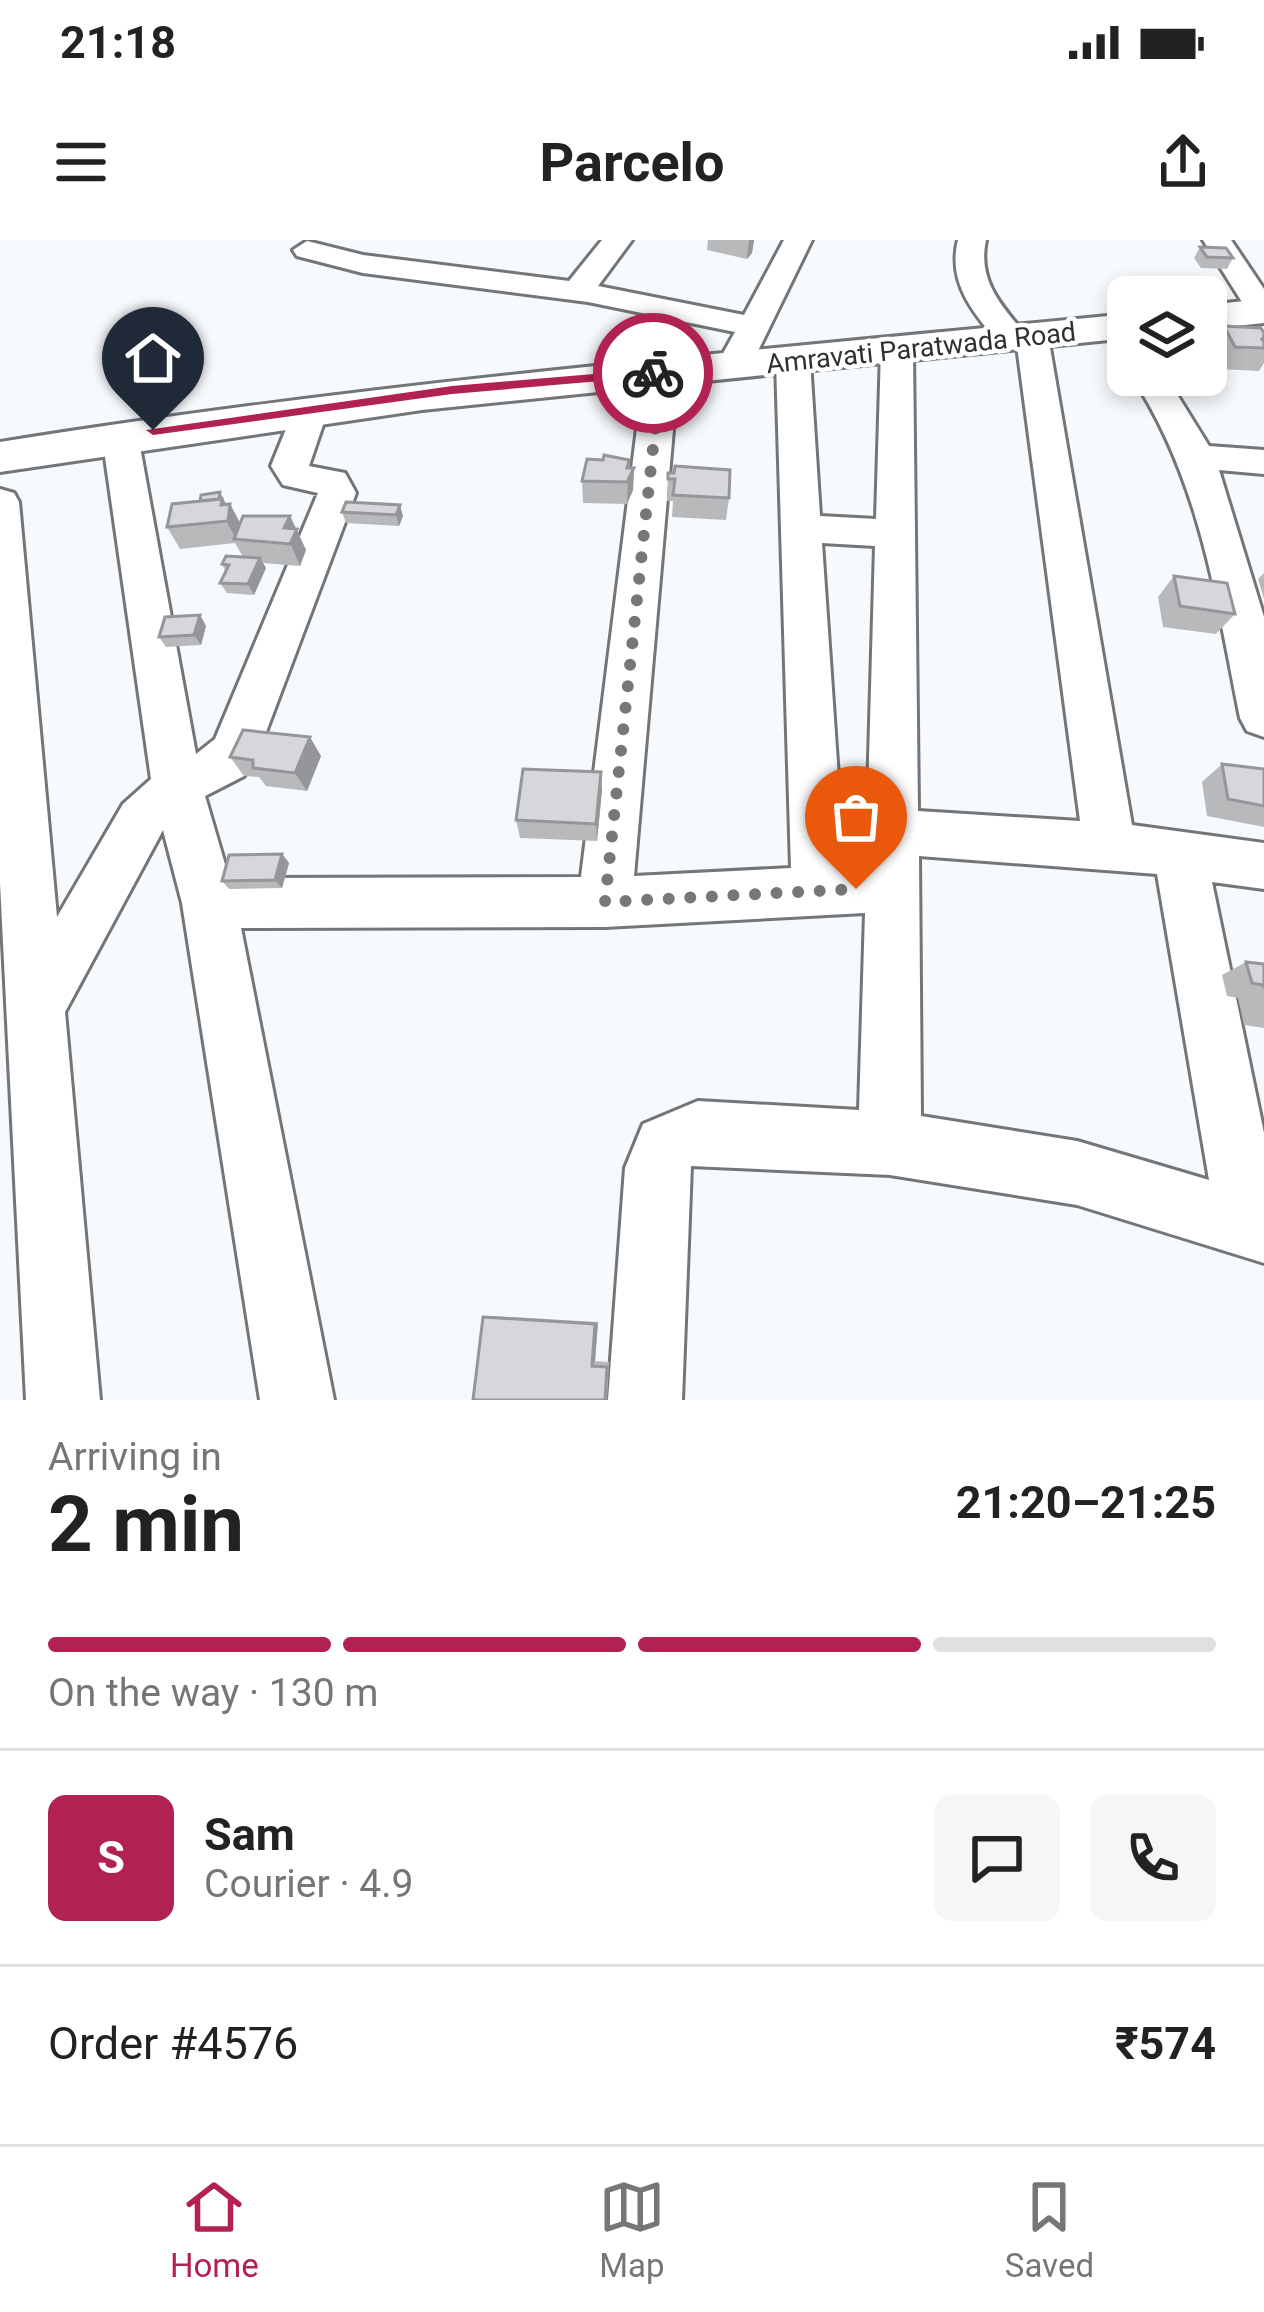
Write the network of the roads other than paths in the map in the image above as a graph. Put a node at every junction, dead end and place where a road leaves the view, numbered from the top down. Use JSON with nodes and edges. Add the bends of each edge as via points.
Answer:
{"nodes":[{"id":1,"x":618,"y":240,"type":"edge"},
{"id":2,"x":798,"y":240,"type":"edge"},
{"id":3,"x":972,"y":240,"type":"edge"},
{"id":4,"x":1217,"y":240,"type":"edge"},
{"id":5,"x":307,"y":250,"type":"dead end"},
{"id":6,"x":588,"y":293,"type":"junction"},
{"id":7,"x":1263,"y":311,"type":"edge"},
{"id":8,"x":1227,"y":315,"type":"edge"},
{"id":9,"x":753,"y":326,"type":"junction"},
{"id":10,"x":1107,"y":334,"type":"edge"},
{"id":11,"x":1022,"y":337,"type":"junction"},
{"id":12,"x":897,"y":350,"type":"junction"},
{"id":13,"x":794,"y":361,"type":"junction"},
{"id":14,"x":733,"y":368,"type":"junction"},
{"id":15,"x":661,"y":372,"type":"junction"},
{"id":16,"x":1160,"y":396,"type":"edge"},
{"id":17,"x":312,"y":407,"type":"junction"},
{"id":18,"x":120,"y":436,"type":"junction"},
{"id":19,"x":1196,"y":456,"type":"junction"},
{"id":20,"x":0,"y":457,"type":"edge"},
{"id":21,"x":1264,"y":462,"type":"edge"},
{"id":22,"x":0,"y":502,"type":"edge"},
{"id":23,"x":802,"y":528,"type":"junction"},
{"id":24,"x":896,"y":534,"type":"junction"},
{"id":25,"x":5,"y":638,"type":"edge"},
{"id":26,"x":1264,"y":718,"type":"edge"},
{"id":27,"x":177,"y":787,"type":"junction"},
{"id":28,"x":11,"y":809,"type":"edge"},
{"id":29,"x":893,"y":832,"type":"junction"},
{"id":30,"x":1109,"y":845,"type":"junction"},
{"id":31,"x":1180,"y":854,"type":"junction"},
{"id":32,"x":1264,"y":866,"type":"edge"},
{"id":33,"x":892,"y":887,"type":"junction"},
{"id":34,"x":819,"y":890,"type":"junction"},
{"id":35,"x":208,"y":902,"type":"junction"},
{"id":36,"x":605,"y":902,"type":"junction"},
{"id":37,"x":25,"y":1049,"type":"edge"},
{"id":38,"x":890,"y":1143,"type":"junction"},
{"id":39,"x":1257,"y":1228,"type":"edge"},
{"id":40,"x":63,"y":1400,"type":"edge"},
{"id":41,"x":297,"y":1400,"type":"edge"},
{"id":42,"x":645,"y":1400,"type":"edge"}],
"edges":[{"from":1,"to":6,"type":"street","via":[[585,278]]},
{"from":2,"to":9,"type":"street"},
{"from":3,"to":11,"type":"street","via":[[967,268],[974,287]]},
{"from":4,"to":7,"type":"street"},
{"from":5,"to":6,"type":"street"},
{"from":6,"to":9,"type":"street"},
{"from":7,"to":8,"type":"main road"},
{"from":9,"to":14,"type":"street"},
{"from":10,"to":11,"type":"main road","name":"Amravati Paratwada Road"},
{"from":11,"to":12,"type":"main road","name":"Amravati Paratwada Road"},
{"from":11,"to":30,"type":"street"},
{"from":12,"to":13,"type":"main road","name":"Amravati Paratwada Road"},
{"from":12,"to":24,"type":"street"},
{"from":13,"to":14,"type":"main road","name":"Amravati Paratwada Road"},
{"from":13,"to":23,"type":"street"},
{"from":14,"to":15,"type":"main road","name":"Amravati Paratwada Road"},
{"from":15,"to":17,"type":"main road","name":"Amravati Paratwada Road"},
{"from":15,"to":36,"type":"street"},
{"from":16,"to":19,"type":"street"},
{"from":17,"to":18,"type":"main road","name":"Amravati Paratwada Road"},
{"from":17,"to":27,"type":"street","via":[[290,466],[296,477],[332,482],[337,493],[236,748],[227,762]]},
{"from":18,"to":20,"type":"main road","name":"Amravati Paratwada Road"},
{"from":18,"to":27,"type":"street"},
{"from":19,"to":21,"type":"street"},
{"from":19,"to":26,"type":"street"},
{"from":22,"to":25,"type":"street"},
{"from":23,"to":24,"type":"street"},
{"from":23,"to":34,"type":"street"},
{"from":24,"to":29,"type":"street"},
{"from":25,"to":28,"type":"street"},
{"from":27,"to":35,"type":"street"},
{"from":27,"to":37,"type":"street","via":[[141,820]]},
{"from":28,"to":37,"type":"street"},
{"from":29,"to":30,"type":"street"},
{"from":29,"to":33,"type":"street"},
{"from":30,"to":31,"type":"street"},
{"from":31,"to":32,"type":"street"},
{"from":31,"to":39,"type":"street"},
{"from":33,"to":34,"type":"street"},
{"from":33,"to":38,"type":"street"},
{"from":34,"to":36,"type":"street"},
{"from":35,"to":36,"type":"street"},
{"from":35,"to":41,"type":"street"},
{"from":37,"to":40,"type":"street"},
{"from":38,"to":39,"type":"street","via":[[1077,1173]]},
{"from":38,"to":42,"type":"street","via":[[698,1133],[662,1148]]}]}
